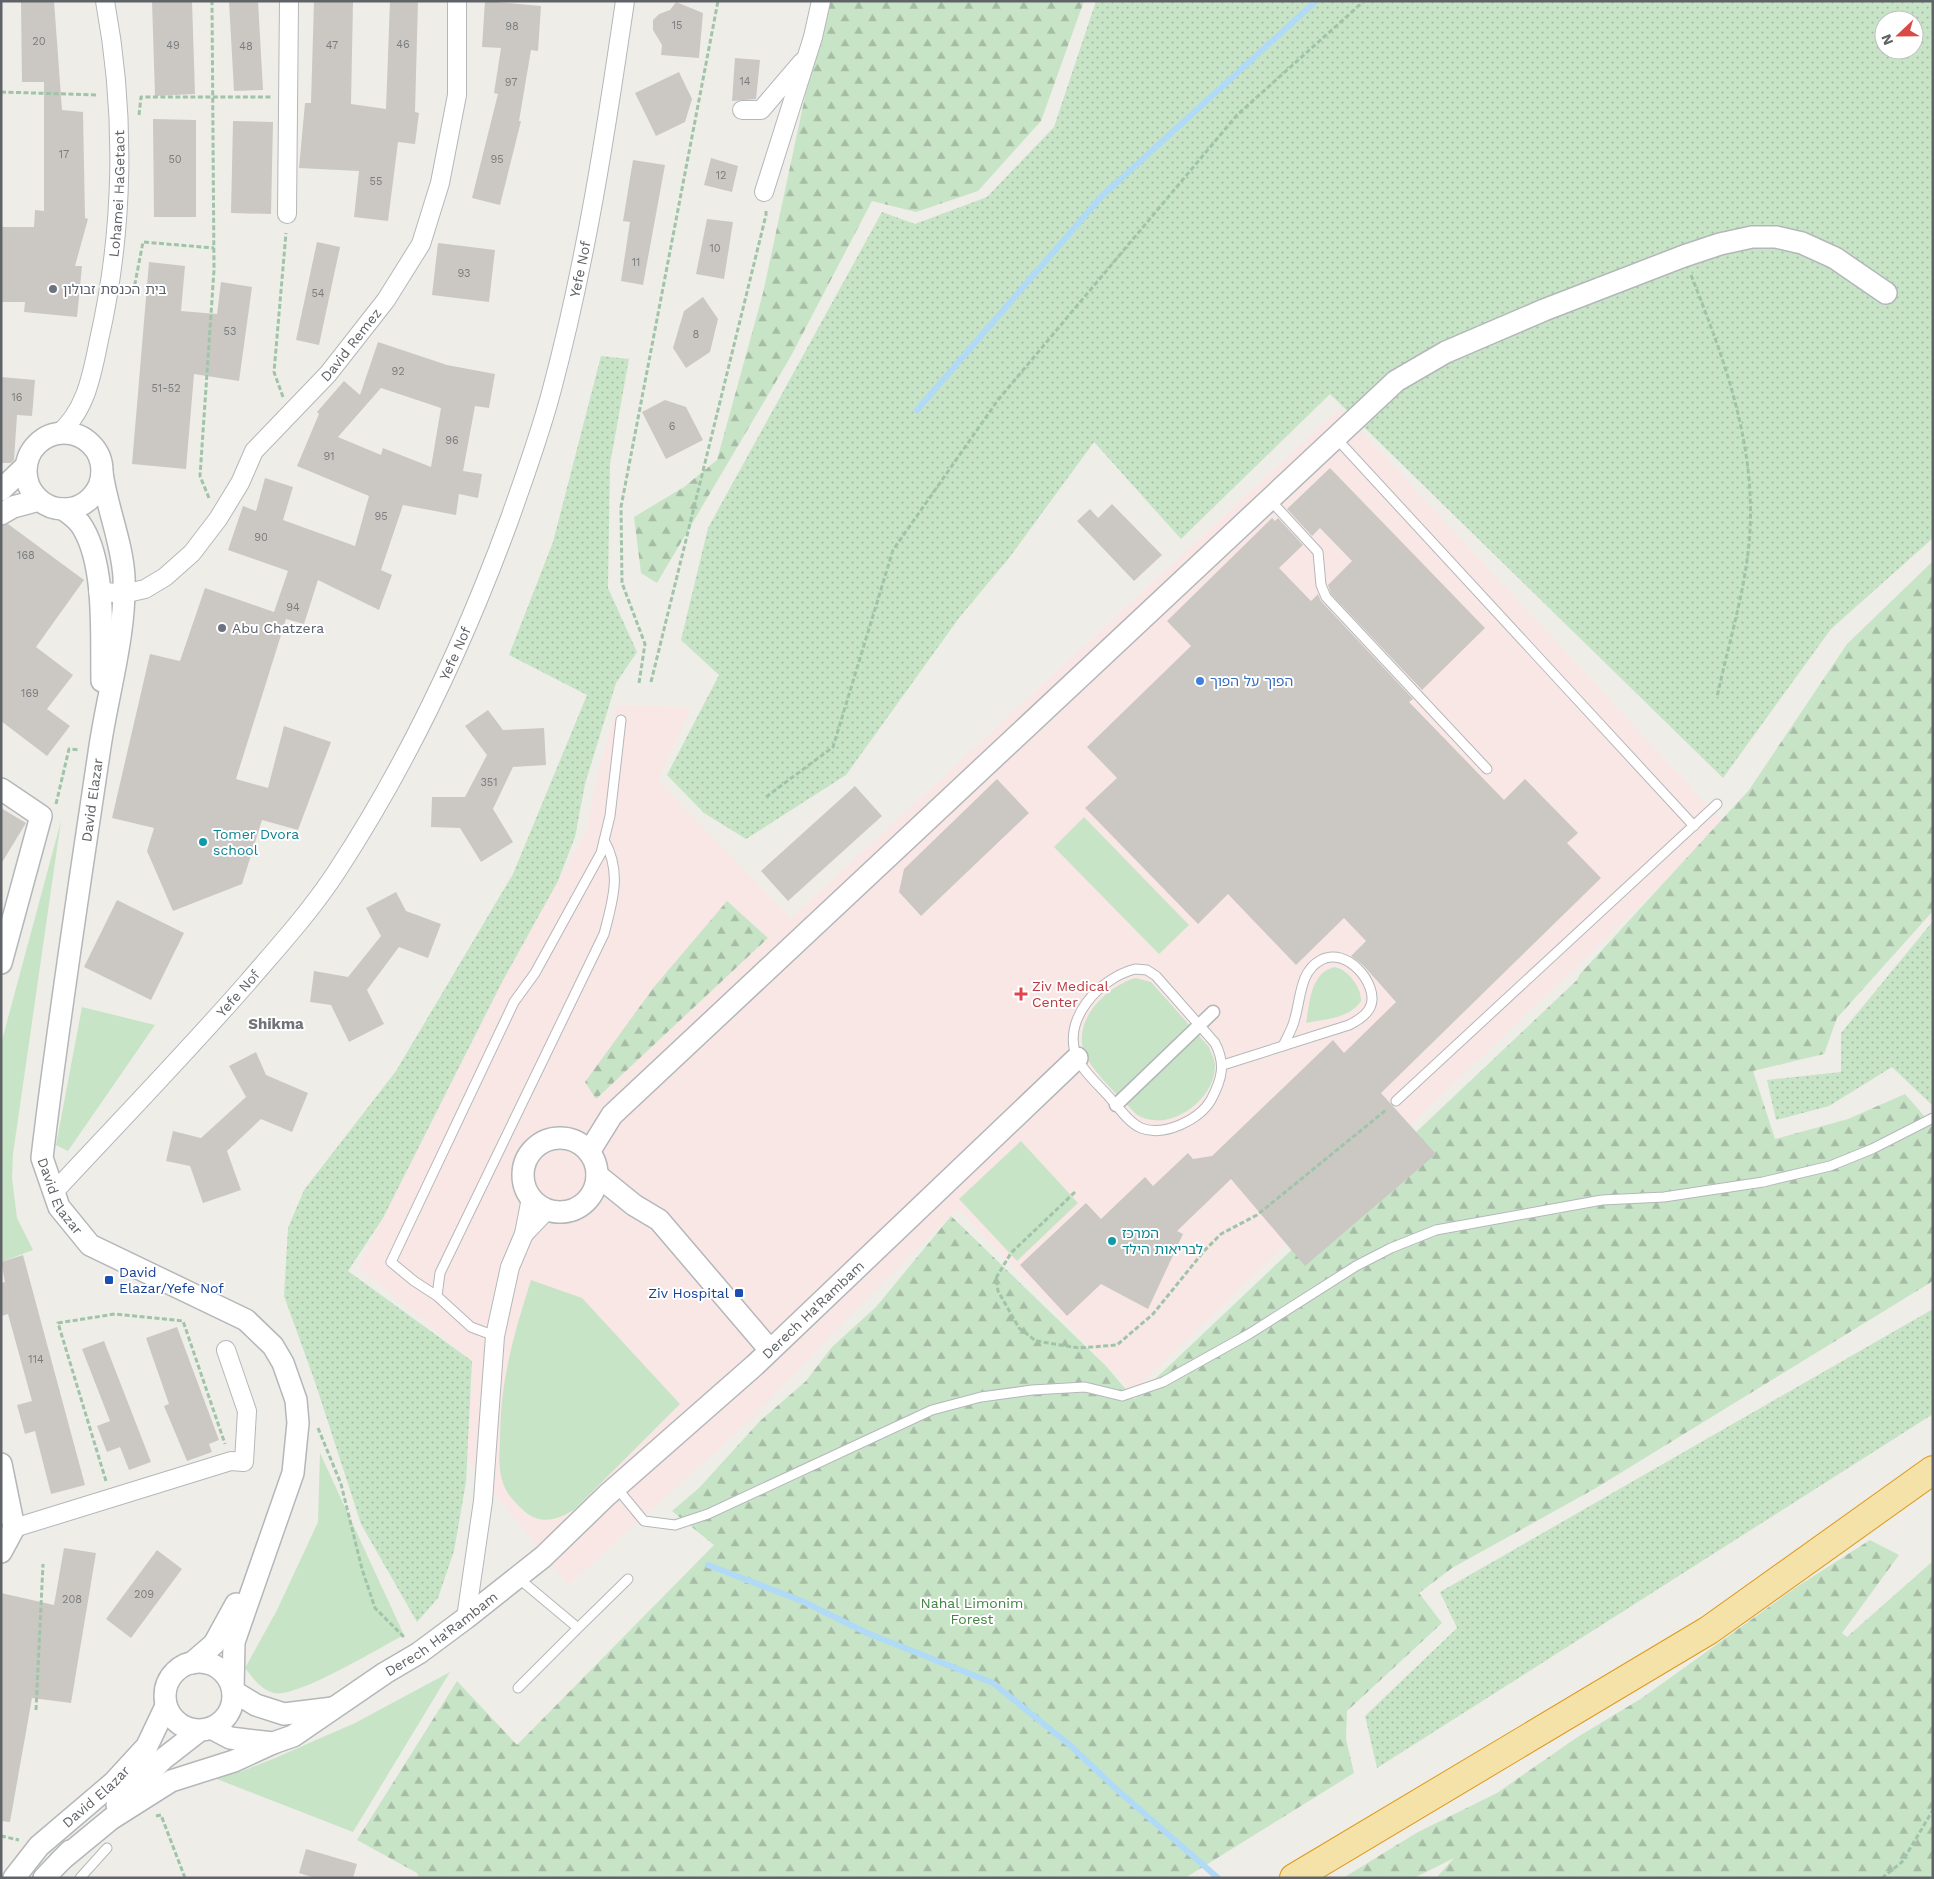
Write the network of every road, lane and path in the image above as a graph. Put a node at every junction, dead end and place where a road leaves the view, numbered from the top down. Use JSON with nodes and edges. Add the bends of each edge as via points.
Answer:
{"nodes":[{"id":1,"x":105,"y":1,"type":"edge"},
{"id":2,"x":212,"y":1,"type":"edge"},
{"id":3,"x":289,"y":1,"type":"edge"},
{"id":4,"x":457,"y":1,"type":"edge"},
{"id":5,"x":626,"y":1,"type":"edge"},
{"id":6,"x":718,"y":1,"type":"edge"},
{"id":7,"x":821,"y":1,"type":"edge"},
{"id":8,"x":1364,"y":1,"type":"edge"},
{"id":9,"x":807,"y":56,"type":"junction"},
{"id":10,"x":1,"y":92,"type":"edge"},
{"id":11,"x":117,"y":95,"type":"junction"},
{"id":12,"x":214,"y":97,"type":"junction"},
{"id":13,"x":288,"y":97,"type":"junction"},
{"id":14,"x":742,"y":110,"type":"dead end"},
{"id":15,"x":118,"y":126,"type":"junction"},
{"id":16,"x":764,"y":192,"type":"joint"},
{"id":17,"x":288,"y":214,"type":"joint"},
{"id":18,"x":214,"y":248,"type":"junction"},
{"id":19,"x":1684,"y":256,"type":"junction"},
{"id":20,"x":109,"y":293,"type":"junction"},
{"id":21,"x":1886,"y":294,"type":"dead end"},
{"id":22,"x":292,"y":412,"type":"junction"},
{"id":23,"x":57,"y":435,"type":"junction"},
{"id":24,"x":1336,"y":438,"type":"junction"},
{"id":25,"x":26,"y":466,"type":"junction"},
{"id":26,"x":102,"y":473,"type":"junction"},
{"id":27,"x":1,"y":490,"type":"edge"},
{"id":28,"x":39,"y":500,"type":"junction"},
{"id":29,"x":1270,"y":500,"type":"junction"},
{"id":30,"x":63,"y":509,"type":"junction"},
{"id":31,"x":1,"y":514,"type":"edge"},
{"id":32,"x":218,"y":519,"type":"junction"},
{"id":33,"x":98,"y":591,"type":"junction"},
{"id":34,"x":123,"y":594,"type":"junction"},
{"id":35,"x":651,"y":682,"type":"dead end"},
{"id":36,"x":639,"y":683,"type":"dead end"},
{"id":37,"x":1717,"y":697,"type":"dead end"},
{"id":38,"x":621,"y":720,"type":"dead end"},
{"id":39,"x":102,"y":729,"type":"junction"},
{"id":40,"x":99,"y":753,"type":"junction"},
{"id":41,"x":1487,"y":769,"type":"dead end"},
{"id":42,"x":1,"y":789,"type":"edge"},
{"id":43,"x":766,"y":797,"type":"dead end"},
{"id":44,"x":1718,"y":804,"type":"dead end"},
{"id":45,"x":41,"y":816,"type":"junction"},
{"id":46,"x":1694,"y":826,"type":"junction"},
{"id":47,"x":604,"y":840,"type":"junction"},
{"id":48,"x":1,"y":963,"type":"edge"},
{"id":49,"x":1213,"y":1012,"type":"dead end"},
{"id":50,"x":1200,"y":1024,"type":"junction"},
{"id":51,"x":1283,"y":1046,"type":"junction"},
{"id":52,"x":1077,"y":1058,"type":"junction"},
{"id":53,"x":1223,"y":1065,"type":"junction"},
{"id":54,"x":1396,"y":1101,"type":"joint"},
{"id":55,"x":1116,"y":1105,"type":"junction"},
{"id":56,"x":612,"y":1115,"type":"junction"},
{"id":57,"x":1933,"y":1118,"type":"edge"},
{"id":58,"x":567,"y":1138,"type":"junction"},
{"id":59,"x":589,"y":1152,"type":"junction"},
{"id":60,"x":597,"y":1175,"type":"junction"},
{"id":61,"x":54,"y":1192,"type":"junction"},
{"id":62,"x":1075,"y":1192,"type":"dead end"},
{"id":63,"x":586,"y":1202,"type":"junction"},
{"id":64,"x":539,"y":1204,"type":"junction"},
{"id":65,"x":634,"y":1205,"type":"junction"},
{"id":66,"x":437,"y":1296,"type":"junction"},
{"id":67,"x":494,"y":1336,"type":"junction"},
{"id":68,"x":226,"y":1350,"type":"dead end"},
{"id":69,"x":770,"y":1350,"type":"junction"},
{"id":70,"x":296,"y":1400,"type":"junction"},
{"id":71,"x":231,"y":1461,"type":"junction"},
{"id":72,"x":1,"y":1464,"type":"edge"},
{"id":73,"x":1933,"y":1470,"type":"edge"},
{"id":74,"x":611,"y":1492,"type":"junction"},
{"id":75,"x":111,"y":1499,"type":"junction"},
{"id":76,"x":14,"y":1528,"type":"junction"},
{"id":77,"x":270,"y":1545,"type":"junction"},
{"id":78,"x":1,"y":1552,"type":"edge"},
{"id":79,"x":43,"y":1564,"type":"dead end"},
{"id":80,"x":516,"y":1577,"type":"junction"},
{"id":81,"x":628,"y":1578,"type":"dead end"},
{"id":82,"x":466,"y":1618,"type":"junction"},
{"id":83,"x":578,"y":1628,"type":"junction"},
{"id":84,"x":419,"y":1653,"type":"junction"},
{"id":85,"x":192,"y":1663,"type":"junction"},
{"id":86,"x":518,"y":1688,"type":"dead end"},
{"id":87,"x":233,"y":1691,"type":"junction"},
{"id":88,"x":166,"y":1706,"type":"junction"},
{"id":89,"x":338,"y":1707,"type":"junction"},
{"id":90,"x":36,"y":1710,"type":"dead end"},
{"id":91,"x":205,"y":1729,"type":"junction"},
{"id":92,"x":273,"y":1743,"type":"junction"},
{"id":93,"x":1933,"y":1810,"type":"edge"},
{"id":94,"x":151,"y":1816,"type":"dead end"},
{"id":95,"x":107,"y":1848,"type":"dead end"},
{"id":96,"x":60,"y":1861,"type":"junction"},
{"id":97,"x":14,"y":1878,"type":"edge"},
{"id":98,"x":44,"y":1878,"type":"edge"},
{"id":99,"x":80,"y":1878,"type":"edge"},
{"id":100,"x":185,"y":1878,"type":"edge"},
{"id":101,"x":1294,"y":1878,"type":"edge"},
{"id":102,"x":1882,"y":1878,"type":"edge"}],
"edges":[{"from":1,"to":11,"type":"street","name":"Lohamei HaGetaot"},
{"from":2,"to":12,"type":"path"},
{"from":3,"to":13,"type":"street"},
{"from":4,"to":22,"type":"street","name":"David Remez","via":[[457,95],[440,183],[421,244],[380,307],[328,374]]},
{"from":5,"to":61,"type":"street","name":"Yefe Nof","via":[[578,278],[552,390],[493,564],[421,728],[336,872],[289,935]]},
{"from":6,"to":36,"type":"path","via":[[621,507],[622,583],[645,644]]},
{"from":7,"to":9,"type":"street"},
{"from":8,"to":43,"type":"path","via":[[1237,115],[998,400],[893,550],[833,748]]},
{"from":9,"to":14,"type":"street","via":[[761,110]]},
{"from":9,"to":16,"type":"street"},
{"from":10,"to":11,"type":"path"},
{"from":11,"to":15,"type":"street","name":"Lohamei HaGetaot"},
{"from":12,"to":13,"type":"path"},
{"from":12,"to":15,"type":"path","via":[[141,97],[138,126]]},
{"from":12,"to":18,"type":"path"},
{"from":13,"to":17,"type":"street"},
{"from":15,"to":20,"type":"street","name":"Lohamei HaGetaot","via":[[118,205]]},
{"from":16,"to":35,"type":"path","via":[[766,215]]},
{"from":17,"to":22,"type":"path","via":[[274,372]]},
{"from":18,"to":20,"type":"path","via":[[143,242],[133,294]]},
{"from":18,"to":32,"type":"path","via":[[200,476]]},
{"from":19,"to":21,"type":"street","via":[[1752,237],[1776,237],[1802,243],[1835,258]]},
{"from":19,"to":24,"type":"street","via":[[1446,352],[1396,381]]},
{"from":19,"to":37,"type":"path","via":[[1720,349],[1738,411],[1749,495],[1749,543],[1742,592]]},
{"from":20,"to":23,"type":"street","name":"Lohamei HaGetaot","via":[[89,385],[69,426]]},
{"from":22,"to":32,"type":"street","name":"David Remez","via":[[254,451],[240,483]]},
{"from":23,"to":25,"type":"street","via":[[38,443]]},
{"from":23,"to":26,"type":"street","via":[[68,433],[91,445],[100,460]]},
{"from":24,"to":29,"type":"street"},
{"from":24,"to":46,"type":"lane"},
{"from":25,"to":27,"type":"street"},
{"from":25,"to":28,"type":"street","via":[[27,479]]},
{"from":26,"to":30,"type":"street","via":[[99,486],[88,501]]},
{"from":26,"to":34,"type":"street","name":"David Elazar","via":[[121,555]]},
{"from":28,"to":30,"type":"street"},
{"from":28,"to":31,"type":"street"},
{"from":29,"to":41,"type":"lane","via":[[1318,552],[1321,584],[1326,596]]},
{"from":29,"to":56,"type":"street"},
{"from":30,"to":33,"type":"street","name":"David Elazar","via":[[75,517],[89,541]]},
{"from":32,"to":34,"type":"street","name":"David Remez","via":[[192,553],[165,577],[145,589]]},
{"from":33,"to":34,"type":"street","name":"David Remez"},
{"from":33,"to":39,"type":"street","name":"David Elazar"},
{"from":34,"to":39,"type":"street","name":"David Elazar"},
{"from":38,"to":47,"type":"lane","via":[[610,816]]},
{"from":39,"to":40,"type":"street","name":"David Elazar"},
{"from":40,"to":45,"type":"path","via":[[68,749],[56,806]]},
{"from":40,"to":61,"type":"street","name":"David Elazar","via":[[42,1158]]},
{"from":42,"to":45,"type":"street"},
{"from":44,"to":46,"type":"lane"},
{"from":45,"to":48,"type":"street"},
{"from":46,"to":54,"type":"lane"},
{"from":47,"to":66,"type":"lane","via":[[613,856],[615,892],[604,934],[440,1273]]},
{"from":47,"to":66,"type":"lane","via":[[601,853],[540,964],[514,1002],[391,1262]]},
{"from":49,"to":50,"type":"street"},
{"from":50,"to":52,"type":"lane","via":[[1156,976],[1147,970],[1123,972],[1107,981],[1082,1009],[1074,1045]]},
{"from":50,"to":53,"type":"lane","via":[[1216,1043]]},
{"from":50,"to":55,"type":"street"},
{"from":51,"to":51,"type":"lane","via":[[1349,1025],[1366,1013],[1372,996],[1359,970],[1343,957],[1333,956],[1322,959],[1308,972],[1302,984],[1295,1020]]},
{"from":51,"to":53,"type":"lane"},
{"from":52,"to":55,"type":"lane"},
{"from":52,"to":69,"type":"street","name":"Derech Ha'Rambam"},
{"from":53,"to":55,"type":"lane","via":[[1222,1078],[1209,1102],[1200,1112],[1166,1130],[1141,1128]]},
{"from":54,"to":62,"type":"path","via":[[1257,1215],[1221,1234],[1153,1314],[1117,1345],[1079,1348],[1036,1341],[1019,1328],[998,1291],[996,1278],[1011,1253]]},
{"from":56,"to":58,"type":"street"},
{"from":56,"to":59,"type":"street"},
{"from":57,"to":74,"type":"lane","via":[[1830,1166],[1763,1182],[1664,1197],[1602,1200],[1436,1230],[1356,1266],[1241,1338],[1162,1382],[1122,1396],[1085,1387],[1032,1390],[981,1397],[932,1410],[708,1514],[675,1525],[644,1521]]},
{"from":58,"to":59,"type":"street"},
{"from":58,"to":64,"type":"street","via":[[542,1142],[526,1161],[524,1186]]},
{"from":59,"to":60,"type":"street"},
{"from":60,"to":63,"type":"street","via":[[592,1194]]},
{"from":60,"to":65,"type":"street"},
{"from":61,"to":70,"type":"street","name":"David Elazar","via":[[59,1207],[90,1245],[246,1320],[261,1332],[283,1363]]},
{"from":63,"to":64,"type":"street","via":[[568,1212]]},
{"from":63,"to":65,"type":"street"},
{"from":64,"to":67,"type":"street","via":[[510,1267]]},
{"from":65,"to":69,"type":"street","via":[[660,1220]]},
{"from":66,"to":67,"type":"lane","via":[[471,1326]]},
{"from":67,"to":82,"type":"street","via":[[484,1501]]},
{"from":68,"to":71,"type":"street","via":[[247,1411],[244,1462]]},
{"from":69,"to":74,"type":"street","name":"Derech Ha'Rambam"},
{"from":70,"to":77,"type":"street","name":"David Elazar","via":[[298,1423],[293,1473]]},
{"from":70,"to":84,"type":"path","via":[[317,1424],[341,1484],[375,1608]]},
{"from":71,"to":75,"type":"street"},
{"from":71,"to":75,"type":"path","via":[[183,1321],[114,1314],[58,1324]]},
{"from":72,"to":76,"type":"street"},
{"from":73,"to":101,"type":"highway","via":[[1709,1630]]},
{"from":74,"to":80,"type":"street","name":"Derech Ha'Rambam","via":[[543,1557]]},
{"from":75,"to":76,"type":"street"},
{"from":76,"to":78,"type":"street"},
{"from":77,"to":85,"type":"street","name":"David Elazar","via":[[214,1644]]},
{"from":77,"to":87,"type":"street","name":"David Elazar","via":[[234,1642]]},
{"from":79,"to":90,"type":"path"},
{"from":80,"to":82,"type":"street","name":"Derech Ha'Rambam"},
{"from":80,"to":83,"type":"lane"},
{"from":81,"to":83,"type":"lane"},
{"from":82,"to":84,"type":"street","name":"Derech Ha'Rambam"},
{"from":83,"to":86,"type":"lane"},
{"from":84,"to":89,"type":"street","name":"Derech Ha'Rambam"},
{"from":85,"to":87,"type":"street","via":[[204,1662],[215,1666],[229,1680]]},
{"from":85,"to":88,"type":"street","via":[[181,1668],[166,1684]]},
{"from":87,"to":89,"type":"street","name":"Derech Ha'Rambam","via":[[256,1705],[284,1714]]},
{"from":87,"to":91,"type":"street","via":[[233,1704],[228,1714],[221,1722]]},
{"from":88,"to":91,"type":"street","via":[[180,1725]]},
{"from":88,"to":97,"type":"street","name":"David Elazar","via":[[147,1746],[113,1783],[39,1846]]},
{"from":89,"to":92,"type":"street","name":"Derech Ha'Rambam","via":[[293,1736]]},
{"from":91,"to":92,"type":"street","name":"Derech Ha'Rambam","via":[[230,1738]]},
{"from":91,"to":96,"type":"street","name":"David Elazar","via":[[163,1759]]},
{"from":92,"to":96,"type":"street","via":[[234,1761],[171,1781],[111,1819]]},
{"from":93,"to":102,"type":"path","via":[[1902,1862]]},
{"from":94,"to":100,"type":"path","via":[[161,1815]]},
{"from":95,"to":99,"type":"lane"},
{"from":96,"to":98,"type":"street","name":"David Elazar"}]}
